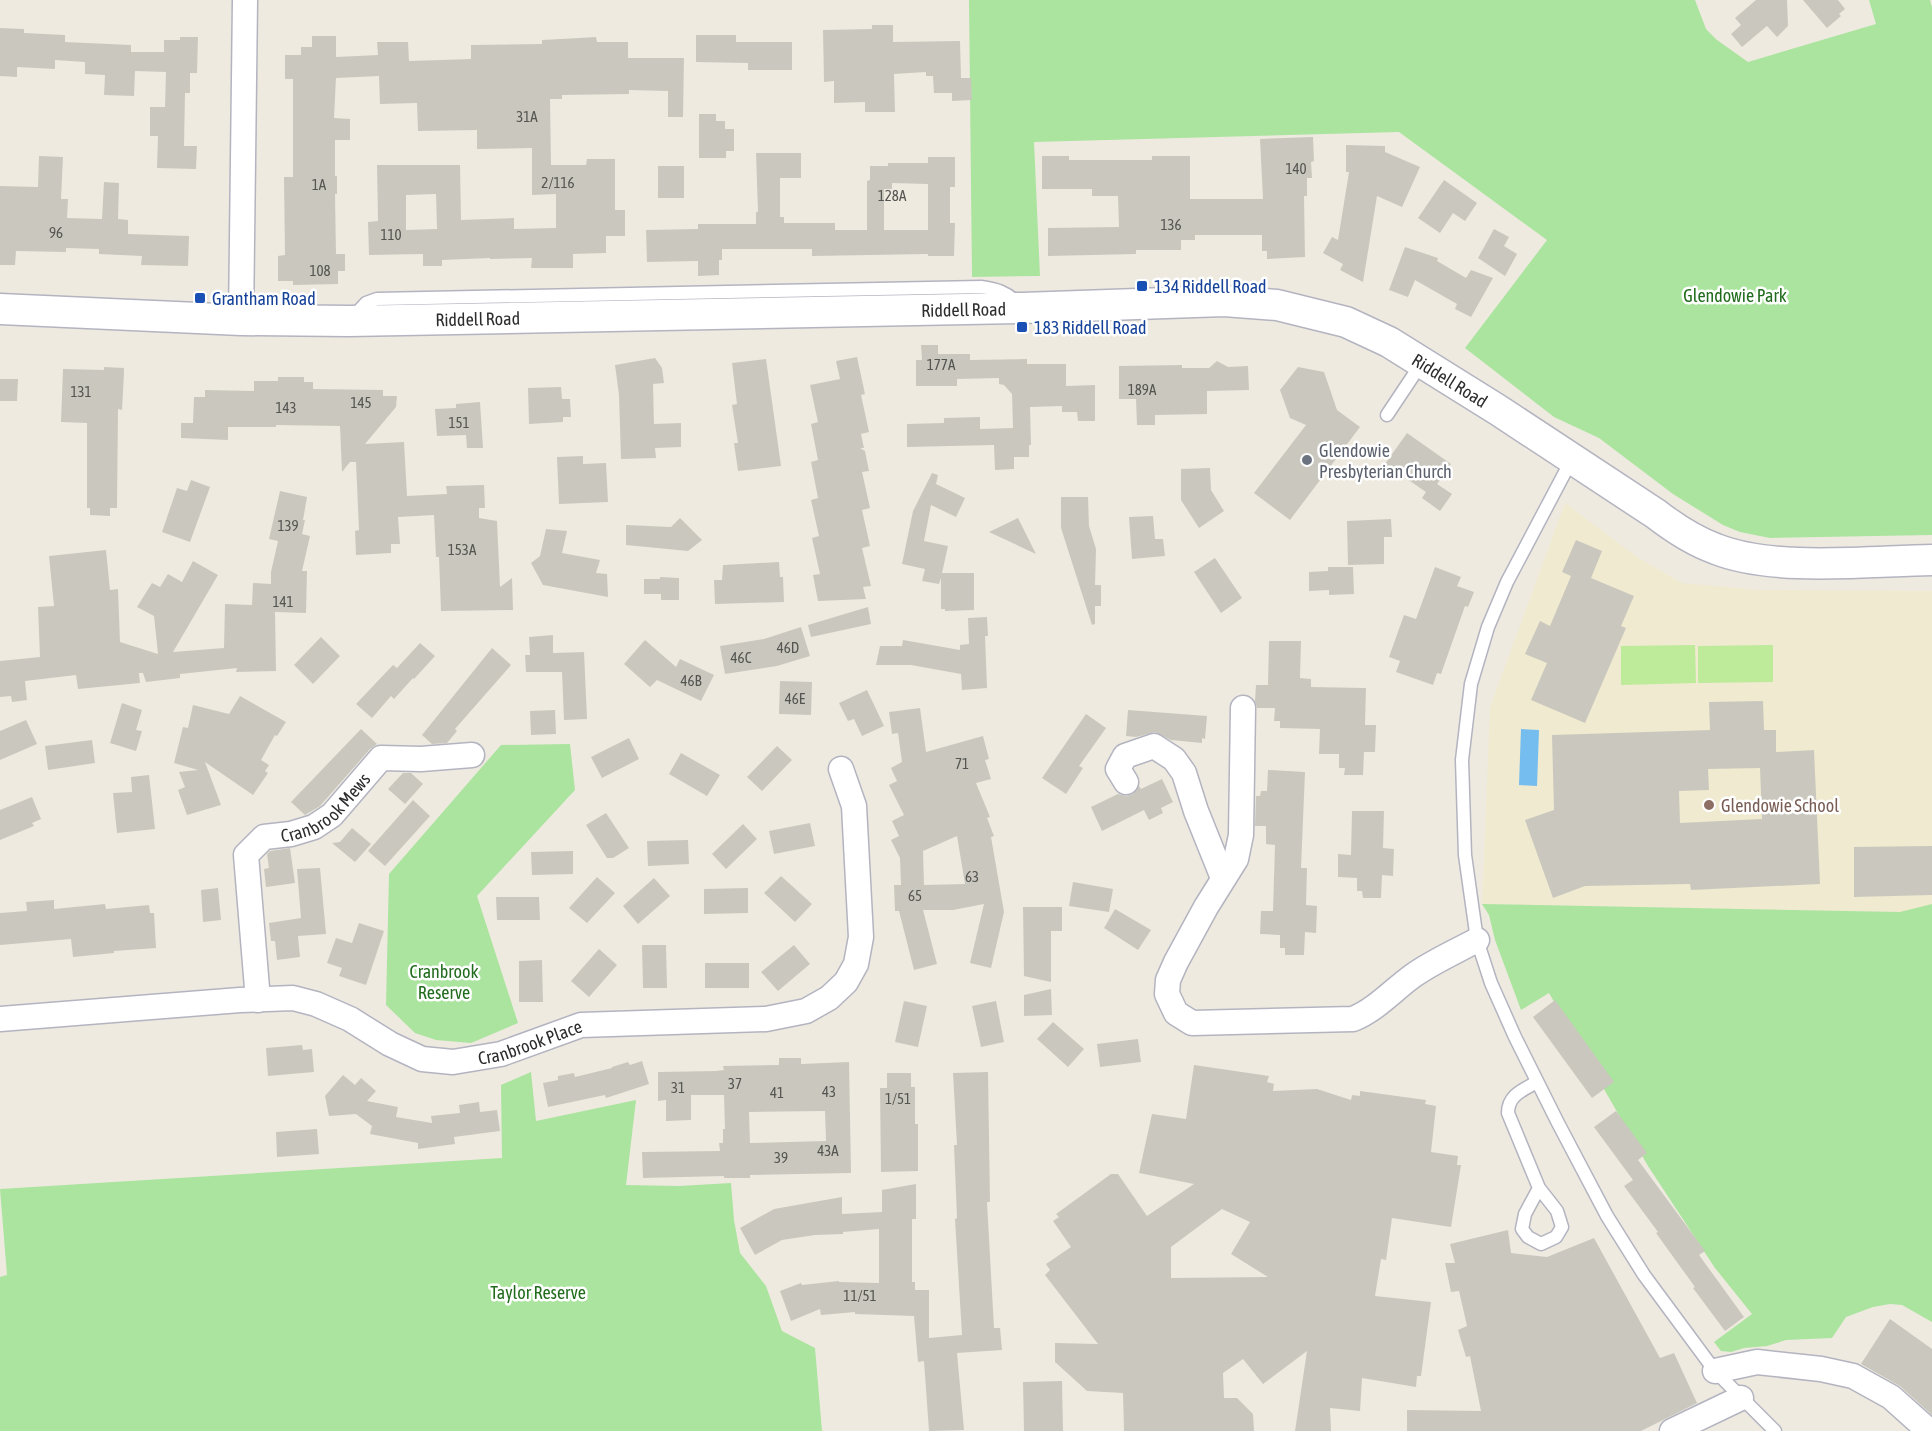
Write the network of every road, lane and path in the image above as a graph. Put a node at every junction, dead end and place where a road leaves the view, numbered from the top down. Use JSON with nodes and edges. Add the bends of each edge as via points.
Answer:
{"nodes":[{"id":1,"x":245,"y":0,"type":"edge"},
{"id":2,"x":0,"y":309,"type":"edge"},
{"id":3,"x":241,"y":321,"type":"junction"},
{"id":4,"x":1422,"y":363,"type":"junction"},
{"id":5,"x":1387,"y":415,"type":"dead end"},
{"id":6,"x":1572,"y":459,"type":"junction"},
{"id":7,"x":1932,"y":560,"type":"edge"},
{"id":8,"x":1243,"y":708,"type":"dead end"},
{"id":9,"x":472,"y":755,"type":"dead end"},
{"id":10,"x":841,"y":769,"type":"dead end"},
{"id":11,"x":1126,"y":782,"type":"dead end"},
{"id":12,"x":1223,"y":878,"type":"junction"},
{"id":13,"x":1477,"y":940,"type":"junction"},
{"id":14,"x":258,"y":999,"type":"junction"},
{"id":15,"x":0,"y":1018,"type":"edge"},
{"id":16,"x":1537,"y":1082,"type":"junction"},
{"id":17,"x":1539,"y":1188,"type":"dead end"},
{"id":18,"x":1715,"y":1371,"type":"junction"},
{"id":19,"x":1741,"y":1398,"type":"junction"},
{"id":20,"x":1672,"y":1431,"type":"edge"},
{"id":21,"x":1775,"y":1431,"type":"edge"},
{"id":22,"x":1929,"y":1431,"type":"edge"}],
"edges":[{"from":1,"to":3,"type":"street"},
{"from":2,"to":3,"type":"street","name":"Riddell Road"},
{"from":3,"to":4,"type":"street","name":"Riddell Road","via":[[1224,301],[1277,305],[1346,322]]},
{"from":4,"to":5,"type":"lane"},
{"from":4,"to":6,"type":"street","name":"Riddell Road"},
{"from":6,"to":7,"type":"street","name":"Riddell Road","via":[[1678,530],[1715,549],[1740,556],[1819,563]]},
{"from":6,"to":13,"type":"lane","via":[[1507,582],[1471,684],[1462,759],[1465,855]]},
{"from":8,"to":12,"type":"street","via":[[1241,835],[1236,859]]},
{"from":9,"to":14,"type":"street","name":"Cranbrook Mews","via":[[381,758],[332,815],[314,827],[264,837],[246,855]]},
{"from":10,"to":14,"type":"street","name":"Cranbrook Place","via":[[854,807],[861,938],[856,964],[846,982],[806,1011],[766,1019],[581,1025],[501,1054],[453,1062],[422,1059],[316,1004],[293,998]]},
{"from":11,"to":12,"type":"street","via":[[1118,769],[1125,756],[1154,746],[1174,759],[1184,772]]},
{"from":12,"to":13,"type":"street","via":[[1168,980],[1167,994],[1176,1013],[1192,1023],[1353,1019],[1367,1013],[1417,973]]},
{"from":13,"to":16,"type":"lane","via":[[1491,983]]},
{"from":14,"to":15,"type":"street","name":"Cranbrook Place"},
{"from":16,"to":17,"type":"lane","via":[[1515,1094],[1508,1104],[1508,1113]]},
{"from":16,"to":18,"type":"lane","via":[[1607,1216],[1644,1275]]},
{"from":18,"to":19,"type":"lane"},
{"from":18,"to":22,"type":"street","via":[[1758,1362],[1853,1376],[1891,1397]]},
{"from":19,"to":20,"type":"street"},
{"from":19,"to":21,"type":"lane"}]}
